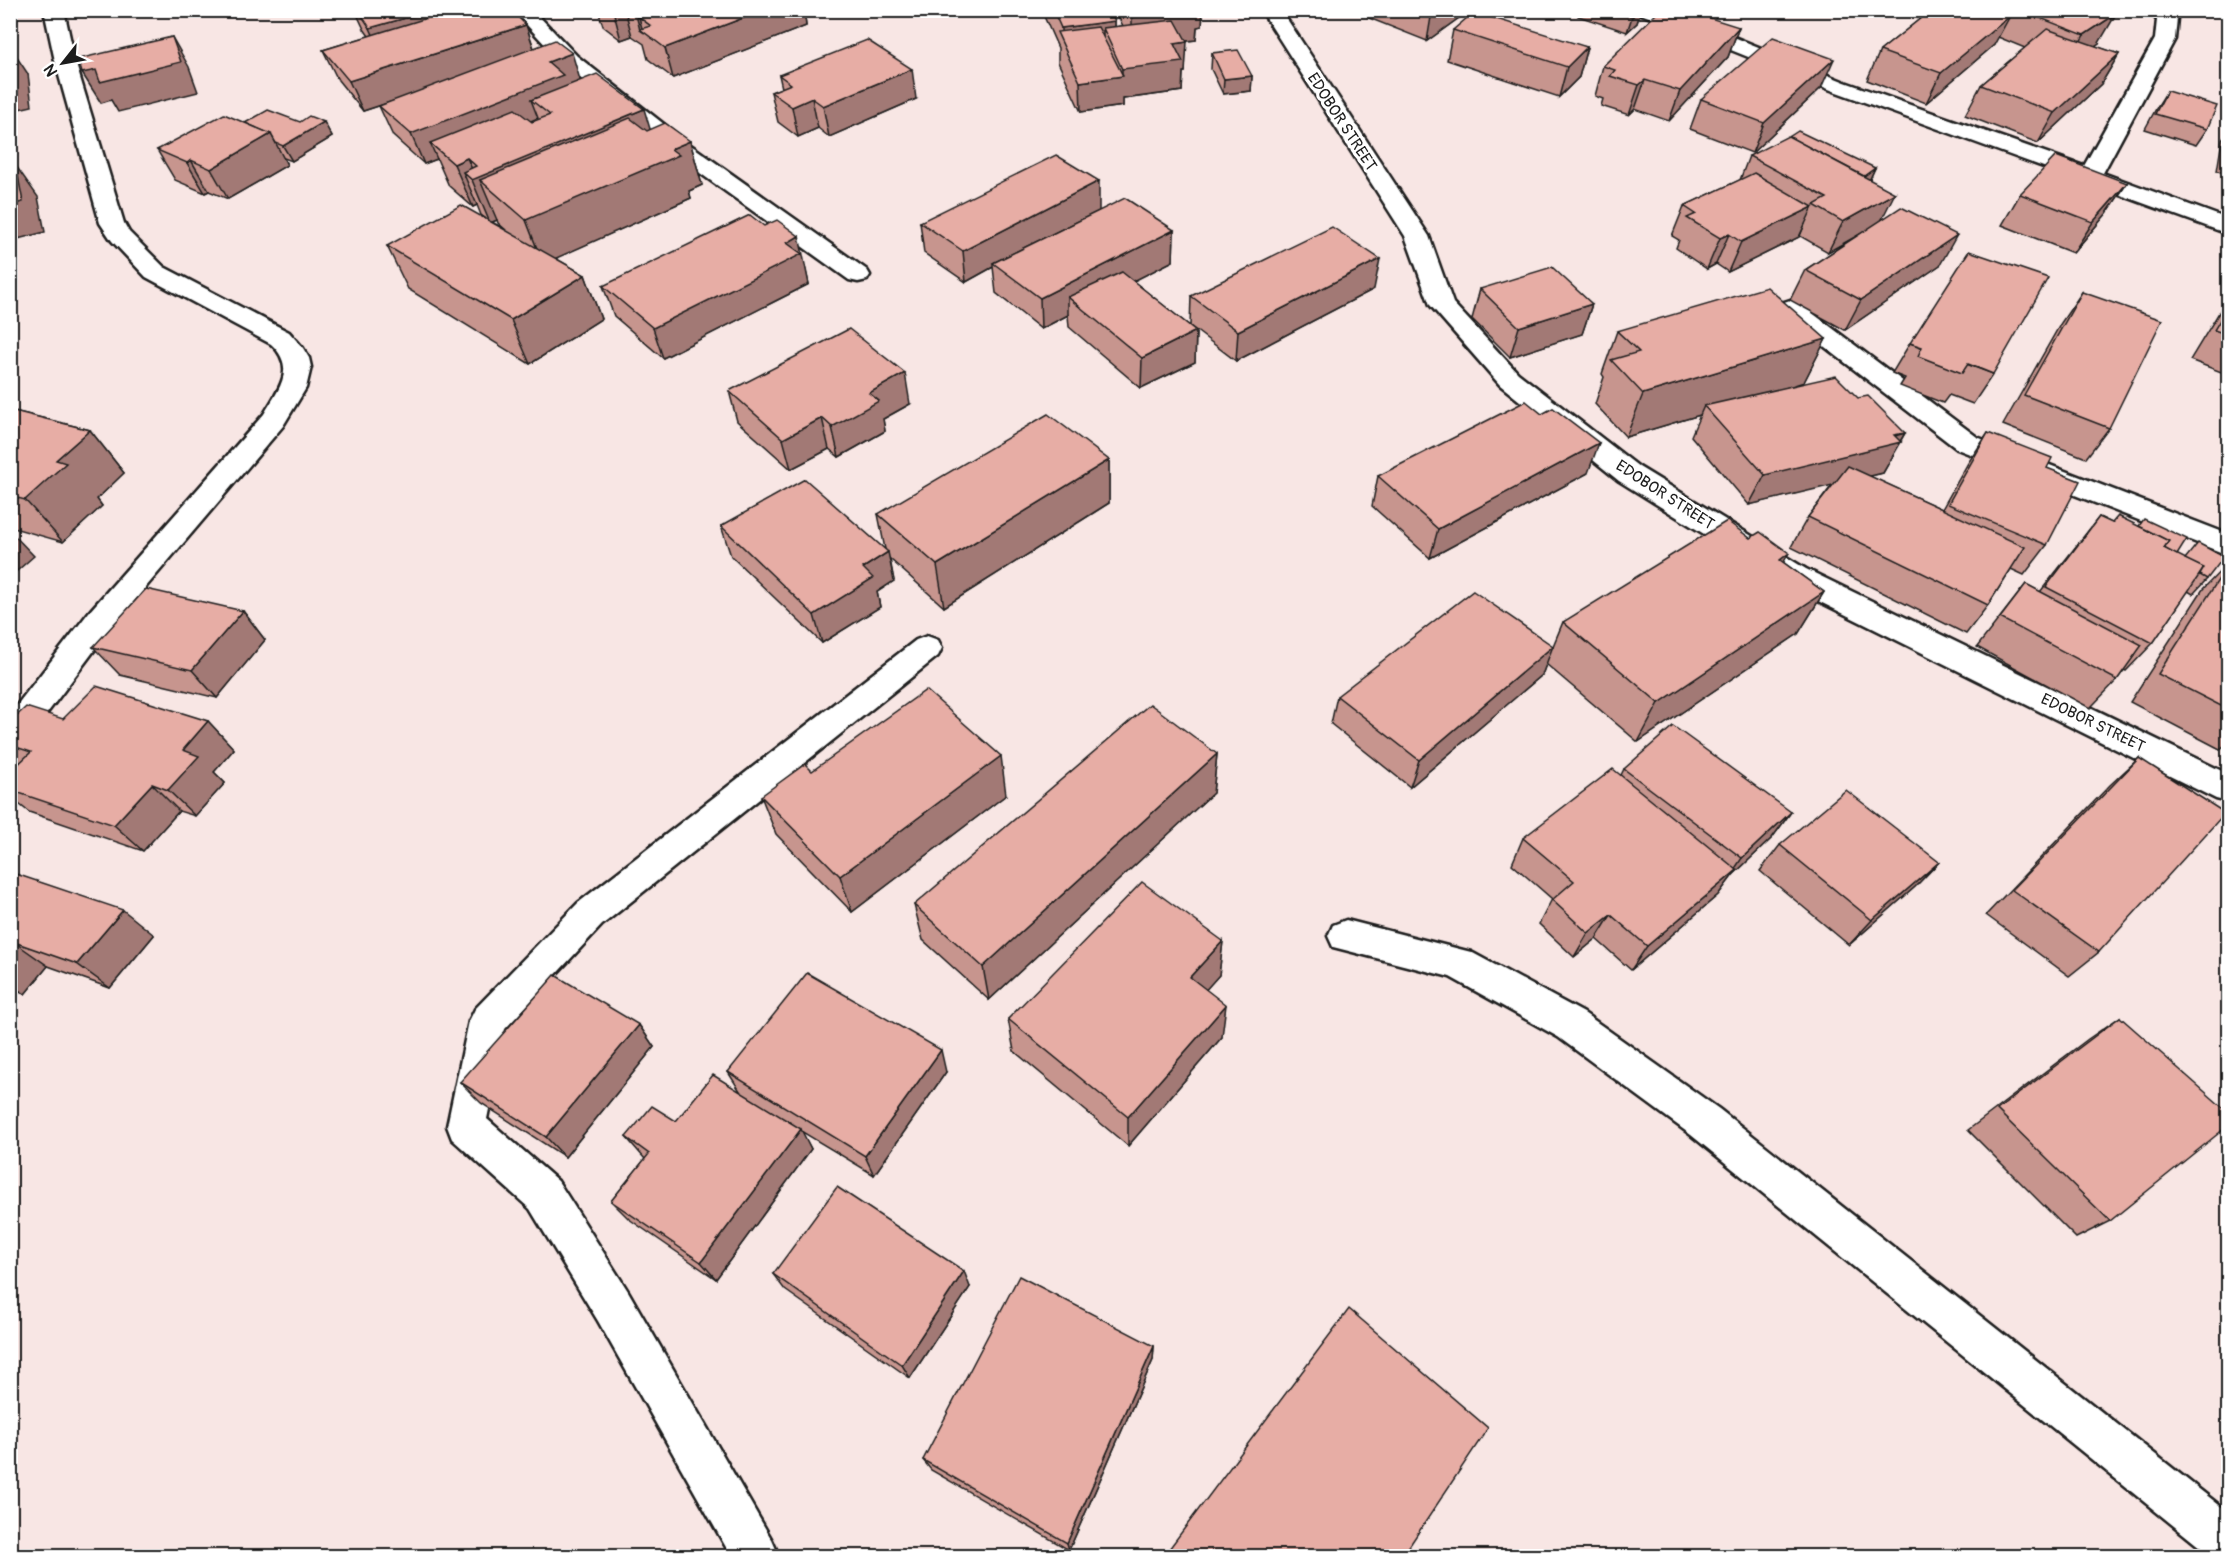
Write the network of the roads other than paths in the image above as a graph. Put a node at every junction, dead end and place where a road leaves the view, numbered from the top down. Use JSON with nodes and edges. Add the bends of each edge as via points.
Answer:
{"nodes":[{"id":1,"x":54,"y":10,"type":"edge"},
{"id":2,"x":522,"y":10,"type":"edge"},
{"id":3,"x":1271,"y":10,"type":"edge"},
{"id":4,"x":1648,"y":10,"type":"edge"},
{"id":5,"x":2157,"y":10,"type":"edge"},
{"id":6,"x":2090,"y":176,"type":"junction"},
{"id":7,"x":2229,"y":228,"type":"edge"},
{"id":8,"x":858,"y":275,"type":"dead end"},
{"id":9,"x":1790,"y":308,"type":"edge"},
{"id":10,"x":2229,"y":545,"type":"edge"},
{"id":11,"x":927,"y":648,"type":"dead end"},
{"id":12,"x":10,"y":739,"type":"edge"},
{"id":13,"x":2229,"y":789,"type":"edge"},
{"id":14,"x":1346,"y":936,"type":"dead end"},
{"id":15,"x":2229,"y":1541,"type":"edge"},
{"id":16,"x":756,"y":1557,"type":"edge"}],
"edges":[{"from":1,"to":12,"type":"street","via":[[112,223],[120,237],[155,272],[280,338],[293,348],[299,360],[295,384],[274,420],[100,620]]},
{"from":2,"to":8,"type":"street","via":[[570,60],[680,148]]},
{"from":3,"to":13,"type":"street","name":"EDOBOR STREET","via":[[1417,237],[1442,305],[1509,379],[1629,474],[1796,577]]},
{"from":4,"to":6,"type":"street","via":[[1838,86]]},
{"from":5,"to":6,"type":"street","via":[[2167,18],[2165,39]]},
{"from":6,"to":7,"type":"street"},
{"from":9,"to":10,"type":"street","via":[[1967,443]]},
{"from":11,"to":16,"type":"street","via":[[590,914],[488,1021],[466,1126],[544,1195],[613,1306]]},
{"from":14,"to":15,"type":"street","via":[[1458,963],[1571,1026],[1705,1122]]}]}
